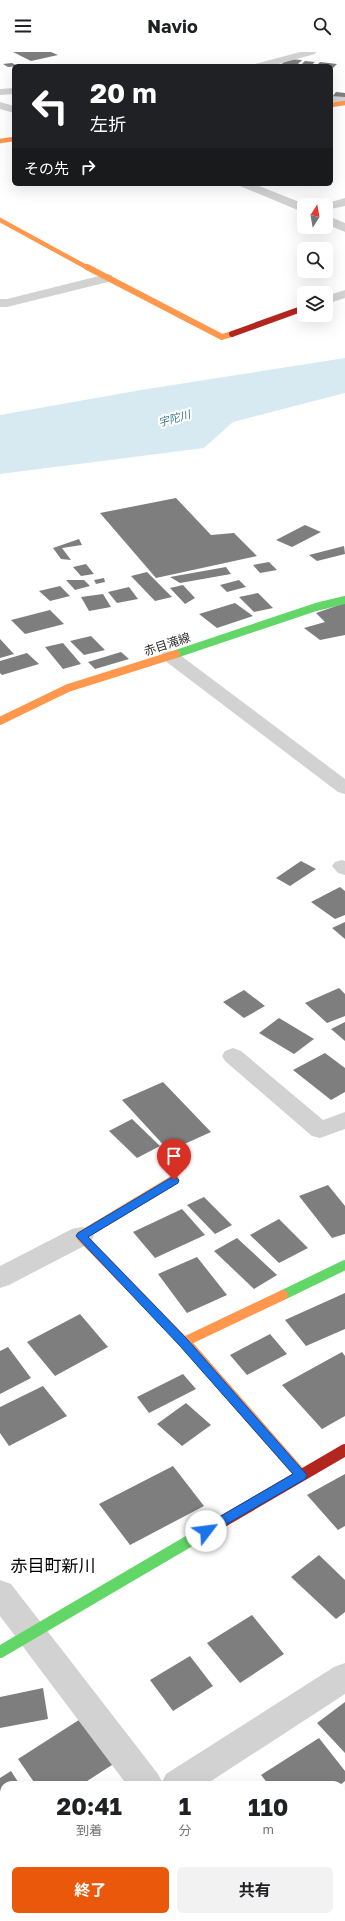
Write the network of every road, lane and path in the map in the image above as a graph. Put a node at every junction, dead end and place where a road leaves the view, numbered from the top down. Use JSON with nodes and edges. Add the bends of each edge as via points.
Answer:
{"nodes":[{"id":1,"x":311,"y":52,"type":"edge"},
{"id":2,"x":266,"y":64,"type":"edge"},
{"id":3,"x":12,"y":91,"type":"edge"},
{"id":4,"x":0,"y":92,"type":"edge"},
{"id":5,"x":333,"y":99,"type":"edge"},
{"id":6,"x":345,"y":100,"type":"edge"},
{"id":7,"x":345,"y":103,"type":"edge"},
{"id":8,"x":0,"y":105,"type":"edge"},
{"id":9,"x":333,"y":105,"type":"edge"},
{"id":10,"x":12,"y":109,"type":"edge"},
{"id":11,"x":12,"y":139,"type":"edge"},
{"id":12,"x":0,"y":141,"type":"edge"},
{"id":13,"x":249,"y":186,"type":"edge"},
{"id":14,"x":345,"y":202,"type":"edge"},
{"id":15,"x":297,"y":205,"type":"edge"},
{"id":16,"x":333,"y":205,"type":"edge"},
{"id":17,"x":0,"y":220,"type":"edge"},
{"id":18,"x":333,"y":222,"type":"edge"},
{"id":19,"x":345,"y":228,"type":"edge"},
{"id":20,"x":107,"y":278,"type":"junction"},
{"id":21,"x":345,"y":294,"type":"edge"},
{"id":22,"x":333,"y":298,"type":"edge"},
{"id":23,"x":0,"y":303,"type":"edge"},
{"id":24,"x":297,"y":310,"type":"edge"},
{"id":25,"x":345,"y":600,"type":"edge"},
{"id":26,"x":170,"y":656,"type":"junction"},
{"id":27,"x":0,"y":721,"type":"edge"},
{"id":28,"x":345,"y":788,"type":"edge"},
{"id":29,"x":233,"y":1056,"type":"dead end"},
{"id":30,"x":345,"y":1120,"type":"edge"},
{"id":31,"x":174,"y":1180,"type":"dead end"},
{"id":32,"x":82,"y":1236,"type":"junction"},
{"id":33,"x":345,"y":1265,"type":"edge"},
{"id":34,"x":0,"y":1278,"type":"edge"},
{"id":35,"x":184,"y":1342,"type":"junction"},
{"id":36,"x":345,"y":1450,"type":"edge"},
{"id":37,"x":301,"y":1475,"type":"junction"},
{"id":38,"x":0,"y":1593,"type":"edge"},
{"id":39,"x":31,"y":1634,"type":"junction"},
{"id":40,"x":0,"y":1652,"type":"edge"},
{"id":41,"x":345,"y":1677,"type":"edge"},
{"id":42,"x":145,"y":1781,"type":"edge"},
{"id":43,"x":183,"y":1781,"type":"edge"}],
"edges":[{"from":1,"to":2,"type":"street"},
{"from":3,"to":4,"type":"street"},
{"from":5,"to":6,"type":"street"},
{"from":7,"to":9,"type":"main road"},
{"from":8,"to":10,"type":"street"},
{"from":11,"to":12,"type":"main road"},
{"from":13,"to":15,"type":"street"},
{"from":14,"to":16,"type":"street"},
{"from":17,"to":20,"type":"main road"},
{"from":18,"to":19,"type":"street"},
{"from":20,"to":23,"type":"street"},
{"from":20,"to":24,"type":"main road","via":[[222,337]]},
{"from":21,"to":22,"type":"street"},
{"from":25,"to":26,"type":"main road","name":"赤目滝線","via":[[316,607]]},
{"from":26,"to":27,"type":"main road","name":"赤目滝線","via":[[68,688]]},
{"from":26,"to":28,"type":"street"},
{"from":29,"to":30,"type":"street","via":[[320,1130]]},
{"from":31,"to":32,"type":"main road"},
{"from":32,"to":34,"type":"street"},
{"from":32,"to":35,"type":"main road"},
{"from":33,"to":35,"type":"main road"},
{"from":35,"to":37,"type":"main road"},
{"from":36,"to":37,"type":"main road"},
{"from":37,"to":39,"type":"main road"},
{"from":38,"to":39,"type":"street"},
{"from":39,"to":40,"type":"main road"},
{"from":39,"to":42,"type":"street"},
{"from":41,"to":43,"type":"street"}]}
